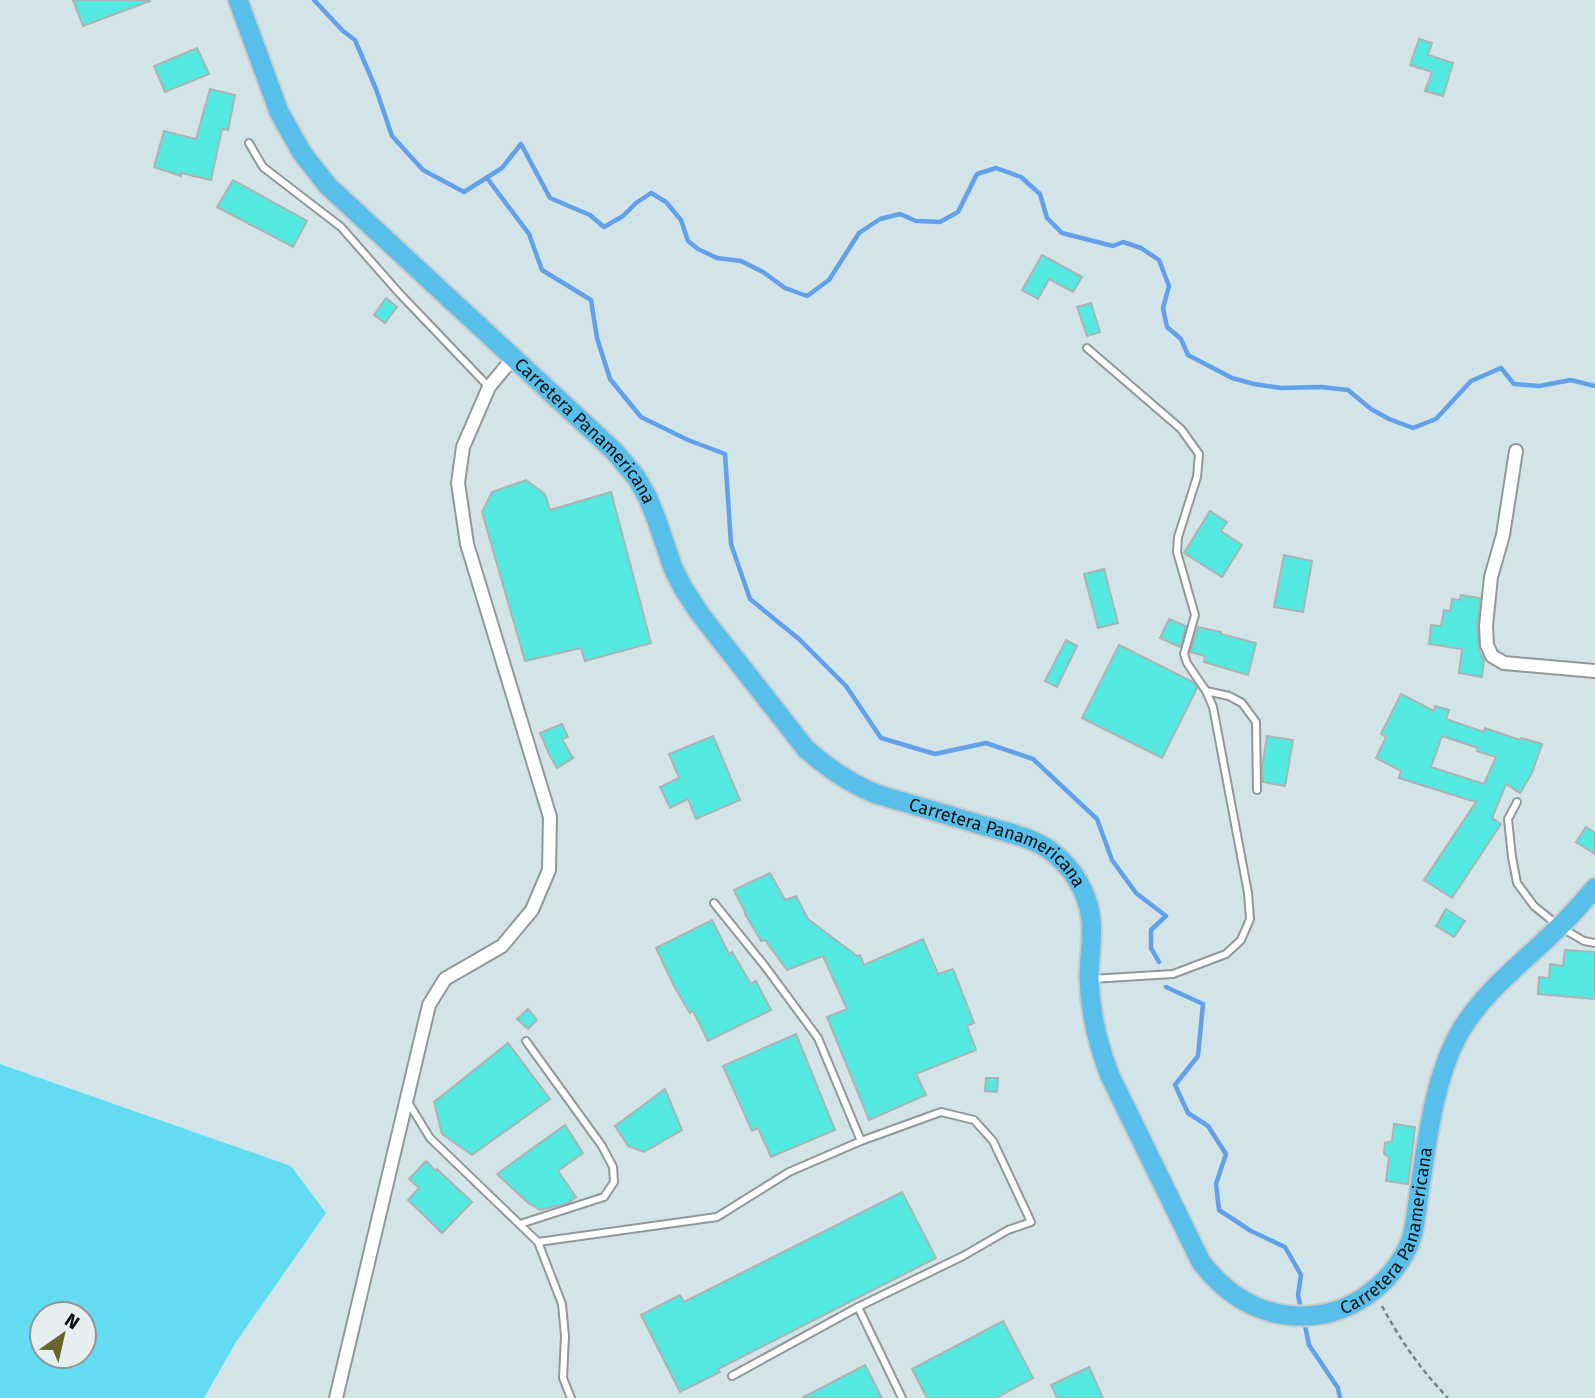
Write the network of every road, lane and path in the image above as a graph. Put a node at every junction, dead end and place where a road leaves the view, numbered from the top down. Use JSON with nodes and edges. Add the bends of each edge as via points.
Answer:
{"nodes":[{"id":1,"x":239,"y":0,"type":"edge"},
{"id":2,"x":248,"y":143,"type":"dead end"},
{"id":3,"x":1087,"y":348,"type":"dead end"},
{"id":4,"x":513,"y":358,"type":"junction"},
{"id":5,"x":489,"y":387,"type":"junction"},
{"id":6,"x":1516,"y":451,"type":"dead end"},
{"id":7,"x":1595,"y":671,"type":"edge"},
{"id":8,"x":1206,"y":691,"type":"junction"},
{"id":9,"x":1257,"y":790,"type":"dead end"},
{"id":10,"x":1517,"y":802,"type":"dead end"},
{"id":11,"x":1595,"y":888,"type":"edge"},
{"id":12,"x":714,"y":903,"type":"dead end"},
{"id":13,"x":1560,"y":927,"type":"junction"},
{"id":14,"x":1595,"y":943,"type":"edge"},
{"id":15,"x":1089,"y":979,"type":"junction"},
{"id":16,"x":526,"y":1041,"type":"dead end"},
{"id":17,"x":407,"y":1100,"type":"junction"},
{"id":18,"x":861,"y":1141,"type":"junction"},
{"id":19,"x":520,"y":1224,"type":"junction"},
{"id":20,"x":538,"y":1242,"type":"junction"},
{"id":21,"x":1374,"y":1291,"type":"junction"},
{"id":22,"x":858,"y":1307,"type":"junction"},
{"id":23,"x":732,"y":1376,"type":"dead end"},
{"id":24,"x":337,"y":1398,"type":"edge"},
{"id":25,"x":570,"y":1398,"type":"edge"},
{"id":26,"x":902,"y":1398,"type":"edge"},
{"id":27,"x":1448,"y":1398,"type":"edge"}],
"edges":[{"from":1,"to":4,"type":"highway","name":"Carretera Panamericana","via":[[279,112],[314,169]]},
{"from":2,"to":5,"type":"lane","via":[[263,167],[341,228]]},
{"from":3,"to":8,"type":"lane","via":[[1181,429],[1199,454],[1177,552],[1195,615],[1184,654]]},
{"from":4,"to":5,"type":"street"},
{"from":4,"to":15,"type":"highway","name":"Carretera Panamericana","via":[[626,464],[647,496],[673,568],[689,597],[815,757],[841,777],[876,794],[1014,834],[1060,858],[1082,888],[1088,905]]},
{"from":5,"to":17,"type":"street","via":[[463,447],[458,483],[467,544],[550,817],[549,870],[532,910],[502,946],[445,979],[429,1005]]},
{"from":6,"to":7,"type":"street","via":[[1503,535],[1491,577],[1487,645],[1492,656],[1504,663]]},
{"from":8,"to":9,"type":"lane","via":[[1242,703],[1256,722]]},
{"from":8,"to":15,"type":"lane","via":[[1213,707],[1250,919],[1241,940],[1226,954],[1173,974]]},
{"from":10,"to":13,"type":"lane","via":[[1508,819],[1517,883],[1534,906]]},
{"from":11,"to":13,"type":"highway","name":"Carretera Panamericana"},
{"from":12,"to":18,"type":"lane","via":[[818,1038]]},
{"from":13,"to":14,"type":"lane","via":[[1584,942]]},
{"from":13,"to":21,"type":"highway","name":"Carretera Panamericana","via":[[1477,1008],[1450,1051],[1435,1101],[1413,1235],[1399,1264]]},
{"from":15,"to":21,"type":"highway","name":"Carretera Panamericana","via":[[1096,1034],[1110,1076],[1213,1278],[1243,1301],[1293,1316],[1337,1311]]},
{"from":16,"to":19,"type":"lane","via":[[602,1146],[613,1167],[614,1182],[604,1197]]},
{"from":17,"to":19,"type":"lane","via":[[430,1138]]},
{"from":17,"to":24,"type":"street"},
{"from":18,"to":20,"type":"lane","via":[[789,1172],[717,1217]]},
{"from":18,"to":22,"type":"lane","via":[[942,1112],[974,1120],[993,1141],[1031,1222]]},
{"from":19,"to":20,"type":"lane"},
{"from":20,"to":25,"type":"lane","via":[[562,1304],[563,1378]]},
{"from":21,"to":27,"type":"path","via":[[1414,1359]]},
{"from":22,"to":23,"type":"lane"},
{"from":22,"to":26,"type":"lane"}]}
